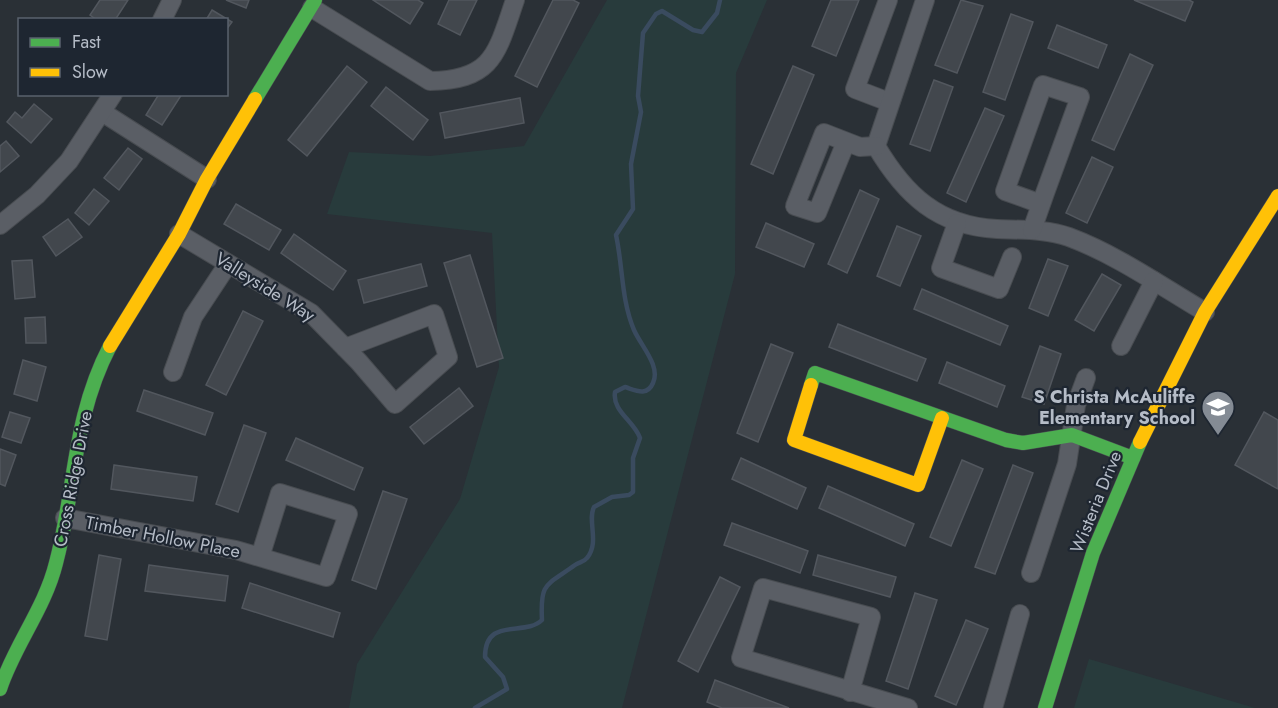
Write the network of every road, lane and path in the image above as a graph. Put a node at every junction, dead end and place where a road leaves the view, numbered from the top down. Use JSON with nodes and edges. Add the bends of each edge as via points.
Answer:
{"nodes":[{"id":1,"x":172,"y":0,"type":"edge"},
{"id":2,"x":515,"y":0,"type":"edge"},
{"id":3,"x":888,"y":0,"type":"edge"},
{"id":4,"x":925,"y":0,"type":"edge"},
{"id":5,"x":314,"y":4,"type":"edge"},
{"id":6,"x":163,"y":18,"type":"edge"},
{"id":7,"x":112,"y":96,"type":"edge"},
{"id":8,"x":889,"y":102,"type":"junction"},
{"id":9,"x":102,"y":112,"type":"junction"},
{"id":10,"x":846,"y":142,"type":"dead end"},
{"id":11,"x":876,"y":146,"type":"junction"},
{"id":12,"x":207,"y":179,"type":"junction"},
{"id":13,"x":1278,"y":196,"type":"edge"},
{"id":14,"x":1041,"y":204,"type":"junction"},
{"id":15,"x":957,"y":223,"type":"junction"},
{"id":16,"x":0,"y":225,"type":"edge"},
{"id":17,"x":1032,"y":230,"type":"junction"},
{"id":18,"x":179,"y":234,"type":"junction"},
{"id":19,"x":1012,"y":257,"type":"dead end"},
{"id":20,"x":228,"y":264,"type":"junction"},
{"id":21,"x":1154,"y":281,"type":"junction"},
{"id":22,"x":1205,"y":312,"type":"junction"},
{"id":23,"x":1121,"y":346,"type":"dead end"},
{"id":24,"x":345,"y":348,"type":"junction"},
{"id":25,"x":173,"y":372,"type":"dead end"},
{"id":26,"x":1086,"y":378,"type":"dead end"},
{"id":27,"x":942,"y":417,"type":"junction"},
{"id":28,"x":1072,"y":435,"type":"junction"},
{"id":29,"x":1133,"y":458,"type":"junction"},
{"id":30,"x":64,"y":518,"type":"junction"},
{"id":31,"x":260,"y":557,"type":"junction"},
{"id":32,"x":1031,"y":573,"type":"dead end"},
{"id":33,"x":1020,"y":614,"type":"dead end"},
{"id":34,"x":0,"y":689,"type":"edge"},
{"id":35,"x":850,"y":692,"type":"junction"},
{"id":36,"x":908,"y":708,"type":"edge"},
{"id":37,"x":993,"y":708,"type":"edge"},
{"id":38,"x":1046,"y":708,"type":"edge"}],
"edges":[{"from":1,"to":6,"type":"street"},
{"from":2,"to":5,"type":"street","via":[[496,55],[476,72],[452,80],[430,81]]},
{"from":3,"to":8,"type":"street","via":[[855,89]]},
{"from":4,"to":8,"type":"street"},
{"from":5,"to":12,"type":"street","name":"Cross Ridge Drive"},
{"from":7,"to":9,"type":"street"},
{"from":8,"to":11,"type":"street"},
{"from":9,"to":12,"type":"street"},
{"from":9,"to":16,"type":"street","via":[[69,161],[37,195]]},
{"from":10,"to":11,"type":"street","via":[[860,147]]},
{"from":11,"to":15,"type":"street","via":[[906,189],[931,211]]},
{"from":12,"to":18,"type":"street","name":"Cross Ridge Drive"},
{"from":13,"to":22,"type":"street","name":"Wisteria Drive"},
{"from":14,"to":14,"type":"street","via":[[1080,97],[1043,85],[1005,191]]},
{"from":14,"to":17,"type":"street"},
{"from":15,"to":17,"type":"street"},
{"from":15,"to":19,"type":"street","via":[[941,267],[999,289]]},
{"from":17,"to":21,"type":"street","via":[[1069,237]]},
{"from":18,"to":20,"type":"street","name":"Valleyside Way"},
{"from":18,"to":30,"type":"street","name":"Cross Ridge Drive","via":[[109,348],[93,386],[79,429]]},
{"from":20,"to":24,"type":"street","name":"Valleyside Way","via":[[311,313]]},
{"from":20,"to":25,"type":"street","via":[[193,317]]},
{"from":21,"to":22,"type":"street"},
{"from":21,"to":23,"type":"street"},
{"from":22,"to":29,"type":"street","name":"Wisteria Drive"},
{"from":24,"to":24,"type":"street","name":"Valleyside Way","via":[[395,404],[448,357],[434,314]]},
{"from":26,"to":28,"type":"street","via":[[1076,405]]},
{"from":27,"to":27,"type":"street","via":[[815,373],[794,440],[918,485]]},
{"from":27,"to":28,"type":"street","via":[[1006,441],[1023,443]]},
{"from":28,"to":29,"type":"street"},
{"from":28,"to":32,"type":"street","via":[[1067,464]]},
{"from":29,"to":38,"type":"street","name":"Wisteria Drive","via":[[1093,553]]},
{"from":30,"to":31,"type":"street","name":"Timber Hollow Place"},
{"from":30,"to":34,"type":"street","name":"Cross Ridge Drive","via":[[44,599]]},
{"from":31,"to":31,"type":"street","name":"Timber Hollow Place","via":[[326,577],[348,514],[279,494]]},
{"from":33,"to":37,"type":"street"},
{"from":35,"to":35,"type":"street","via":[[741,658],[763,588],[871,617]]},
{"from":35,"to":36,"type":"street"}]}
